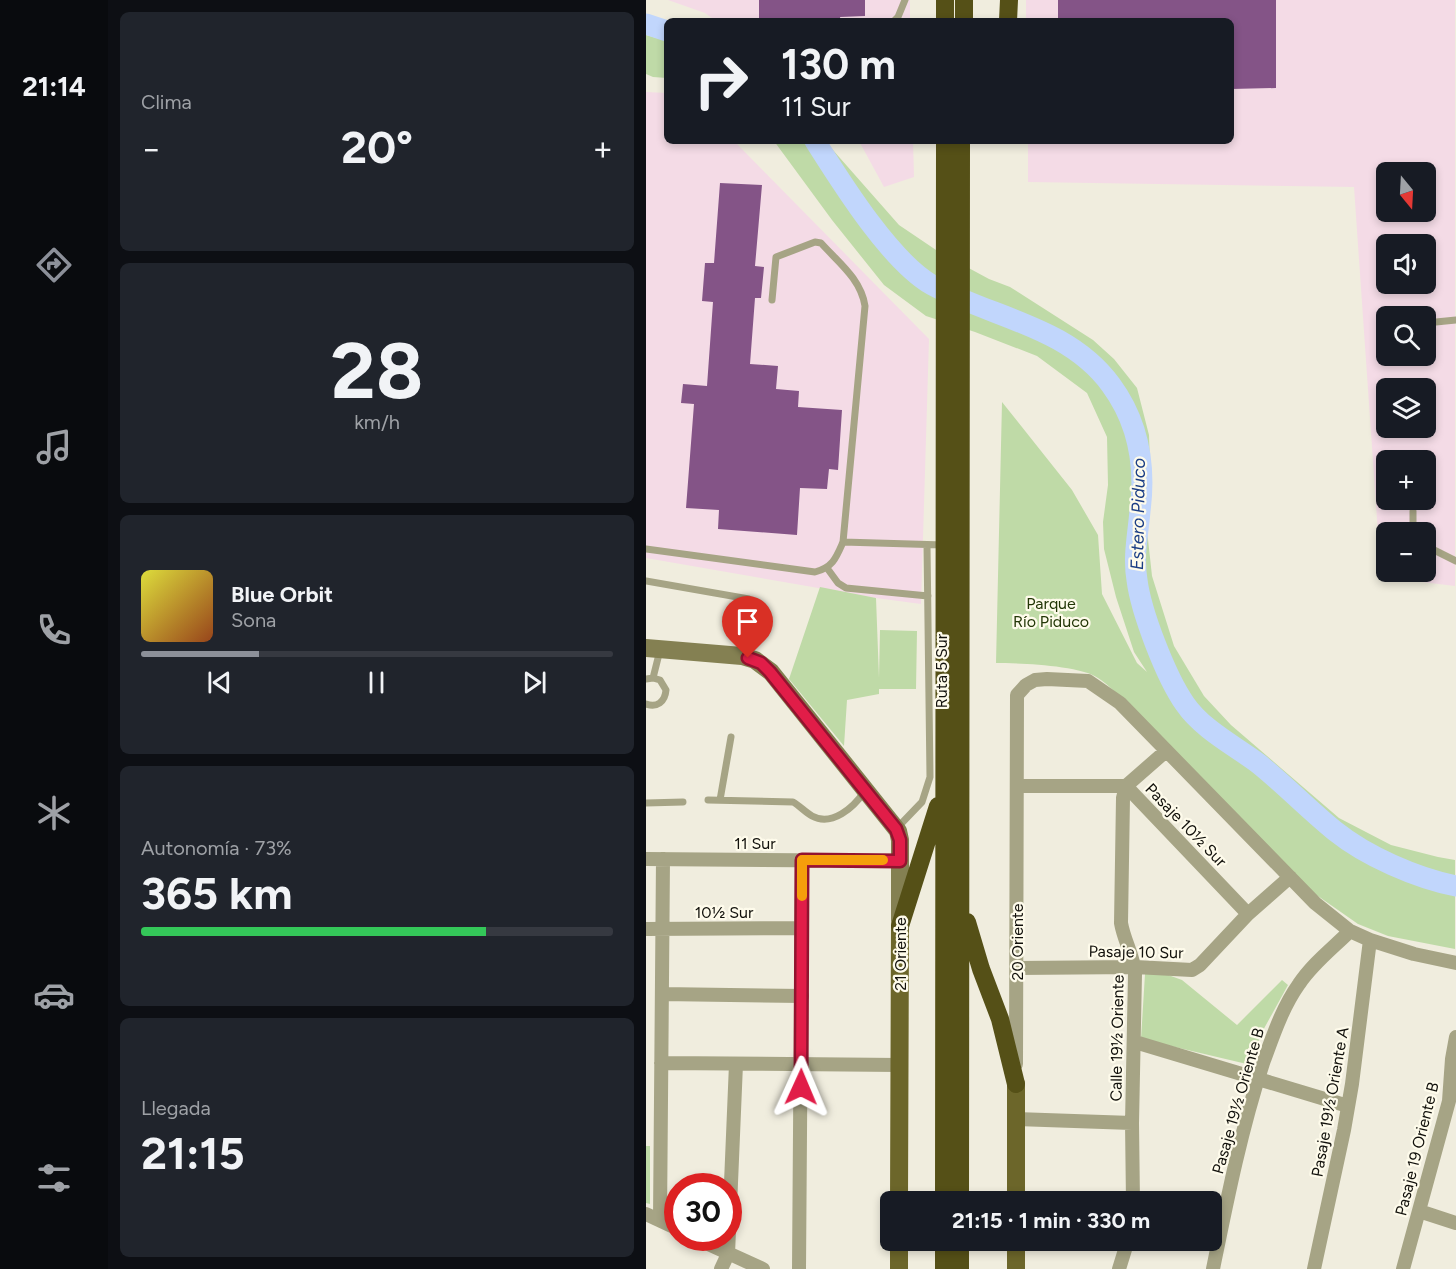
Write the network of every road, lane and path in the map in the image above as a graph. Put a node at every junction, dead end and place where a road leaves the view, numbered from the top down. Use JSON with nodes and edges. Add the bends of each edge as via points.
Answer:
{"nodes":[{"id":1,"x":905,"y":0,"type":"edge"},
{"id":2,"x":945,"y":0,"type":"edge"},
{"id":3,"x":964,"y":0,"type":"edge"},
{"id":4,"x":1009,"y":0,"type":"edge"},
{"id":5,"x":897,"y":18,"type":"edge"},
{"id":6,"x":945,"y":18,"type":"edge"},
{"id":7,"x":964,"y":18,"type":"edge"},
{"id":8,"x":1008,"y":18,"type":"edge"},
{"id":9,"x":944,"y":144,"type":"edge"},
{"id":10,"x":961,"y":144,"type":"edge"},
{"id":11,"x":968,"y":144,"type":"edge"},
{"id":12,"x":961,"y":176,"type":"junction"},
{"id":13,"x":953,"y":238,"type":"junction"},
{"id":14,"x":772,"y":300,"type":"dead end"},
{"id":15,"x":1456,"y":320,"type":"edge"},
{"id":16,"x":1436,"y":322,"type":"edge"},
{"id":17,"x":1413,"y":511,"type":"dead end"},
{"id":18,"x":1413,"y":522,"type":"edge"},
{"id":19,"x":843,"y":542,"type":"junction"},
{"id":20,"x":935,"y":545,"type":"junction"},
{"id":21,"x":646,"y":549,"type":"edge"},
{"id":22,"x":1436,"y":551,"type":"edge"},
{"id":23,"x":1456,"y":561,"type":"edge"},
{"id":24,"x":827,"y":568,"type":"junction"},
{"id":25,"x":646,"y":581,"type":"edge"},
{"id":26,"x":928,"y":596,"type":"junction"},
{"id":27,"x":736,"y":640,"type":"dead end"},
{"id":28,"x":653,"y":649,"type":"edge"},
{"id":29,"x":649,"y":678,"type":"edge"},
{"id":30,"x":646,"y":707,"type":"edge"},
{"id":31,"x":731,"y":737,"type":"dead end"},
{"id":32,"x":1166,"y":751,"type":"junction"},
{"id":33,"x":944,"y":778,"type":"junction"},
{"id":34,"x":1017,"y":786,"type":"junction"},
{"id":35,"x":1126,"y":786,"type":"junction"},
{"id":36,"x":866,"y":789,"type":"junction"},
{"id":37,"x":708,"y":800,"type":"dead end"},
{"id":38,"x":720,"y":800,"type":"junction"},
{"id":39,"x":683,"y":802,"type":"dead end"},
{"id":40,"x":646,"y":803,"type":"edge"},
{"id":41,"x":896,"y":829,"type":"junction"},
{"id":42,"x":646,"y":859,"type":"edge"},
{"id":43,"x":663,"y":859,"type":"junction"},
{"id":44,"x":802,"y":860,"type":"junction"},
{"id":45,"x":900,"y":861,"type":"junction"},
{"id":46,"x":1290,"y":877,"type":"junction"},
{"id":47,"x":961,"y":897,"type":"junction"},
{"id":48,"x":1248,"y":914,"type":"junction"},
{"id":49,"x":900,"y":926,"type":"junction"},
{"id":50,"x":646,"y":928,"type":"edge"},
{"id":51,"x":662,"y":928,"type":"junction"},
{"id":52,"x":802,"y":928,"type":"junction"},
{"id":53,"x":1350,"y":931,"type":"junction"},
{"id":54,"x":1370,"y":940,"type":"junction"},
{"id":55,"x":1456,"y":963,"type":"edge"},
{"id":56,"x":1135,"y":967,"type":"junction"},
{"id":57,"x":1017,"y":968,"type":"junction"},
{"id":58,"x":662,"y":994,"type":"junction"},
{"id":59,"x":802,"y":996,"type":"junction"},
{"id":60,"x":1455,"y":1039,"type":"edge"},
{"id":61,"x":1135,"y":1042,"type":"junction"},
{"id":62,"x":646,"y":1046,"type":"edge"},
{"id":63,"x":661,"y":1046,"type":"junction"},
{"id":64,"x":661,"y":1063,"type":"junction"},
{"id":65,"x":736,"y":1064,"type":"junction"},
{"id":66,"x":801,"y":1064,"type":"junction"},
{"id":67,"x":899,"y":1065,"type":"junction"},
{"id":68,"x":1259,"y":1078,"type":"junction"},
{"id":69,"x":1016,"y":1084,"type":"junction"},
{"id":70,"x":1348,"y":1106,"type":"junction"},
{"id":71,"x":1016,"y":1119,"type":"junction"},
{"id":72,"x":1132,"y":1123,"type":"junction"},
{"id":73,"x":1449,"y":1130,"type":"edge"},
{"id":74,"x":899,"y":1191,"type":"edge"},
{"id":75,"x":944,"y":1191,"type":"edge"},
{"id":76,"x":960,"y":1191,"type":"edge"},
{"id":77,"x":1016,"y":1191,"type":"edge"},
{"id":78,"x":1133,"y":1191,"type":"edge"},
{"id":79,"x":1419,"y":1211,"type":"junction"},
{"id":80,"x":646,"y":1214,"type":"edge"},
{"id":81,"x":660,"y":1220,"type":"junction"},
{"id":82,"x":664,"y":1222,"type":"edge"},
{"id":83,"x":1456,"y":1223,"type":"edge"},
{"id":84,"x":722,"y":1251,"type":"edge"},
{"id":85,"x":899,"y":1251,"type":"edge"},
{"id":86,"x":944,"y":1251,"type":"edge"},
{"id":87,"x":960,"y":1251,"type":"edge"},
{"id":88,"x":1016,"y":1251,"type":"edge"},
{"id":89,"x":1125,"y":1251,"type":"edge"},
{"id":90,"x":728,"y":1254,"type":"junction"},
{"id":91,"x":721,"y":1269,"type":"edge"},
{"id":92,"x":763,"y":1269,"type":"edge"},
{"id":93,"x":799,"y":1269,"type":"edge"},
{"id":94,"x":899,"y":1269,"type":"edge"},
{"id":95,"x":944,"y":1269,"type":"edge"},
{"id":96,"x":960,"y":1269,"type":"edge"},
{"id":97,"x":1016,"y":1269,"type":"edge"},
{"id":98,"x":1119,"y":1269,"type":"edge"},
{"id":99,"x":1213,"y":1269,"type":"edge"},
{"id":100,"x":1314,"y":1269,"type":"edge"},
{"id":101,"x":1403,"y":1269,"type":"edge"}],
"edges":[{"from":1,"to":5,"type":"lane"},
{"from":2,"to":6,"type":"highway"},
{"from":3,"to":7,"type":"highway"},
{"from":4,"to":8,"type":"highway"},
{"from":9,"to":13,"type":"highway","name":"Ruta 5 Sur"},
{"from":10,"to":12,"type":"highway","name":"Ruta 5 Sur"},
{"from":11,"to":12,"type":"highway"},
{"from":12,"to":13,"type":"highway","name":"Ruta 5 Sur"},
{"from":13,"to":20,"type":"highway","name":"Ruta 5 Sur"},
{"from":13,"to":47,"type":"highway","name":"Ruta 5 Sur","via":[[961,358]]},
{"from":14,"to":19,"type":"lane","via":[[776,257],[815,242],[821,243],[852,277],[863,296]]},
{"from":15,"to":16,"type":"lane"},
{"from":17,"to":18,"type":"lane"},
{"from":19,"to":20,"type":"lane"},
{"from":19,"to":24,"type":"lane","via":[[836,560]]},
{"from":20,"to":26,"type":"lane"},
{"from":20,"to":33,"type":"highway","name":"Ruta 5 Sur"},
{"from":21,"to":24,"type":"lane","via":[[815,572]]},
{"from":22,"to":23,"type":"lane"},
{"from":24,"to":26,"type":"lane","via":[[846,588]]},
{"from":25,"to":27,"type":"lane","via":[[749,599],[751,604]]},
{"from":26,"to":41,"type":"lane","via":[[930,777],[922,802]]},
{"from":28,"to":29,"type":"lane"},
{"from":28,"to":36,"type":"street","name":"21 Oriente","via":[[755,660],[770,672]]},
{"from":29,"to":30,"type":"lane","via":[[663,683],[666,694],[659,704]]},
{"from":31,"to":38,"type":"lane"},
{"from":32,"to":34,"type":"street","name":"20 Oriente","via":[[1120,703],[1094,683],[1035,680],[1017,696]]},
{"from":32,"to":35,"type":"street"},
{"from":32,"to":46,"type":"street"},
{"from":33,"to":49,"type":"highway"},
{"from":33,"to":75,"type":"highway","name":"Ruta 5 Sur"},
{"from":34,"to":35,"type":"street","name":"Pasaje 10½ Sur"},
{"from":34,"to":57,"type":"street","name":"20 Oriente"},
{"from":35,"to":48,"type":"street","name":"Pasaje 10½ Sur"},
{"from":35,"to":56,"type":"street","name":"Calle 19½ Oriente","via":[[1121,923]]},
{"from":36,"to":38,"type":"lane","via":[[844,813],[826,819],[813,817],[793,802]]},
{"from":36,"to":41,"type":"street","name":"21 Oriente"},
{"from":37,"to":38,"type":"lane"},
{"from":39,"to":40,"type":"lane"},
{"from":41,"to":45,"type":"street","name":"21 Oriente"},
{"from":42,"to":43,"type":"street","name":"11 Sur"},
{"from":43,"to":44,"type":"street","name":"11 Sur"},
{"from":43,"to":51,"type":"street"},
{"from":44,"to":45,"type":"street","name":"11 Sur"},
{"from":44,"to":52,"type":"street"},
{"from":45,"to":49,"type":"street","name":"21 Oriente"},
{"from":46,"to":48,"type":"street","name":"Pasaje 10 Sur"},
{"from":46,"to":53,"type":"street"},
{"from":47,"to":69,"type":"highway","via":[[975,952],[1006,1037]]},
{"from":47,"to":76,"type":"highway","name":"Ruta 5 Sur"},
{"from":48,"to":56,"type":"street","name":"Pasaje 10 Sur","via":[[1196,968]]},
{"from":49,"to":67,"type":"main road","name":"21 Oriente"},
{"from":50,"to":51,"type":"street","name":"10½ Sur"},
{"from":51,"to":52,"type":"street","name":"10½ Sur"},
{"from":51,"to":58,"type":"street"},
{"from":52,"to":59,"type":"street"},
{"from":53,"to":54,"type":"street"},
{"from":53,"to":68,"type":"street","name":"Pasaje 19½ Oriente B","via":[[1309,971],[1291,997]]},
{"from":54,"to":55,"type":"street"},
{"from":54,"to":70,"type":"street","name":"Pasaje 19½ Oriente A"},
{"from":56,"to":57,"type":"street","name":"Pasaje 10 Sur"},
{"from":56,"to":61,"type":"street","name":"Calle 19½ Oriente"},
{"from":57,"to":69,"type":"street","name":"20 Oriente"},
{"from":58,"to":59,"type":"street"},
{"from":58,"to":63,"type":"street"},
{"from":59,"to":66,"type":"street"},
{"from":60,"to":73,"type":"street","name":"Pasaje 19 Oriente B"},
{"from":61,"to":68,"type":"street"},
{"from":61,"to":72,"type":"street","name":"Calle 19½ Oriente"},
{"from":62,"to":63,"type":"street"},
{"from":63,"to":64,"type":"street"},
{"from":64,"to":65,"type":"street"},
{"from":64,"to":81,"type":"street"},
{"from":65,"to":66,"type":"street"},
{"from":65,"to":90,"type":"street"},
{"from":66,"to":67,"type":"street"},
{"from":66,"to":93,"type":"street"},
{"from":67,"to":74,"type":"main road","name":"21 Oriente"},
{"from":68,"to":70,"type":"street"},
{"from":68,"to":99,"type":"street","name":"Pasaje 19½ Oriente B","via":[[1234,1167]]},
{"from":69,"to":71,"type":"main road","name":"20 Oriente"},
{"from":70,"to":100,"type":"street","name":"Pasaje 19½ Oriente A"},
{"from":71,"to":72,"type":"street"},
{"from":71,"to":77,"type":"main road","name":"20 Oriente"},
{"from":72,"to":78,"type":"street","name":"Calle 19½ Oriente"},
{"from":73,"to":79,"type":"street","name":"Pasaje 19 Oriente B"},
{"from":79,"to":83,"type":"street"},
{"from":79,"to":101,"type":"street","name":"Pasaje 19 Oriente B"},
{"from":80,"to":81,"type":"street"},
{"from":81,"to":82,"type":"street"},
{"from":84,"to":90,"type":"street"},
{"from":85,"to":94,"type":"main road"},
{"from":86,"to":95,"type":"highway"},
{"from":87,"to":96,"type":"highway"},
{"from":88,"to":97,"type":"main road"},
{"from":89,"to":98,"type":"street"},
{"from":90,"to":91,"type":"street"},
{"from":90,"to":92,"type":"street"}]}
